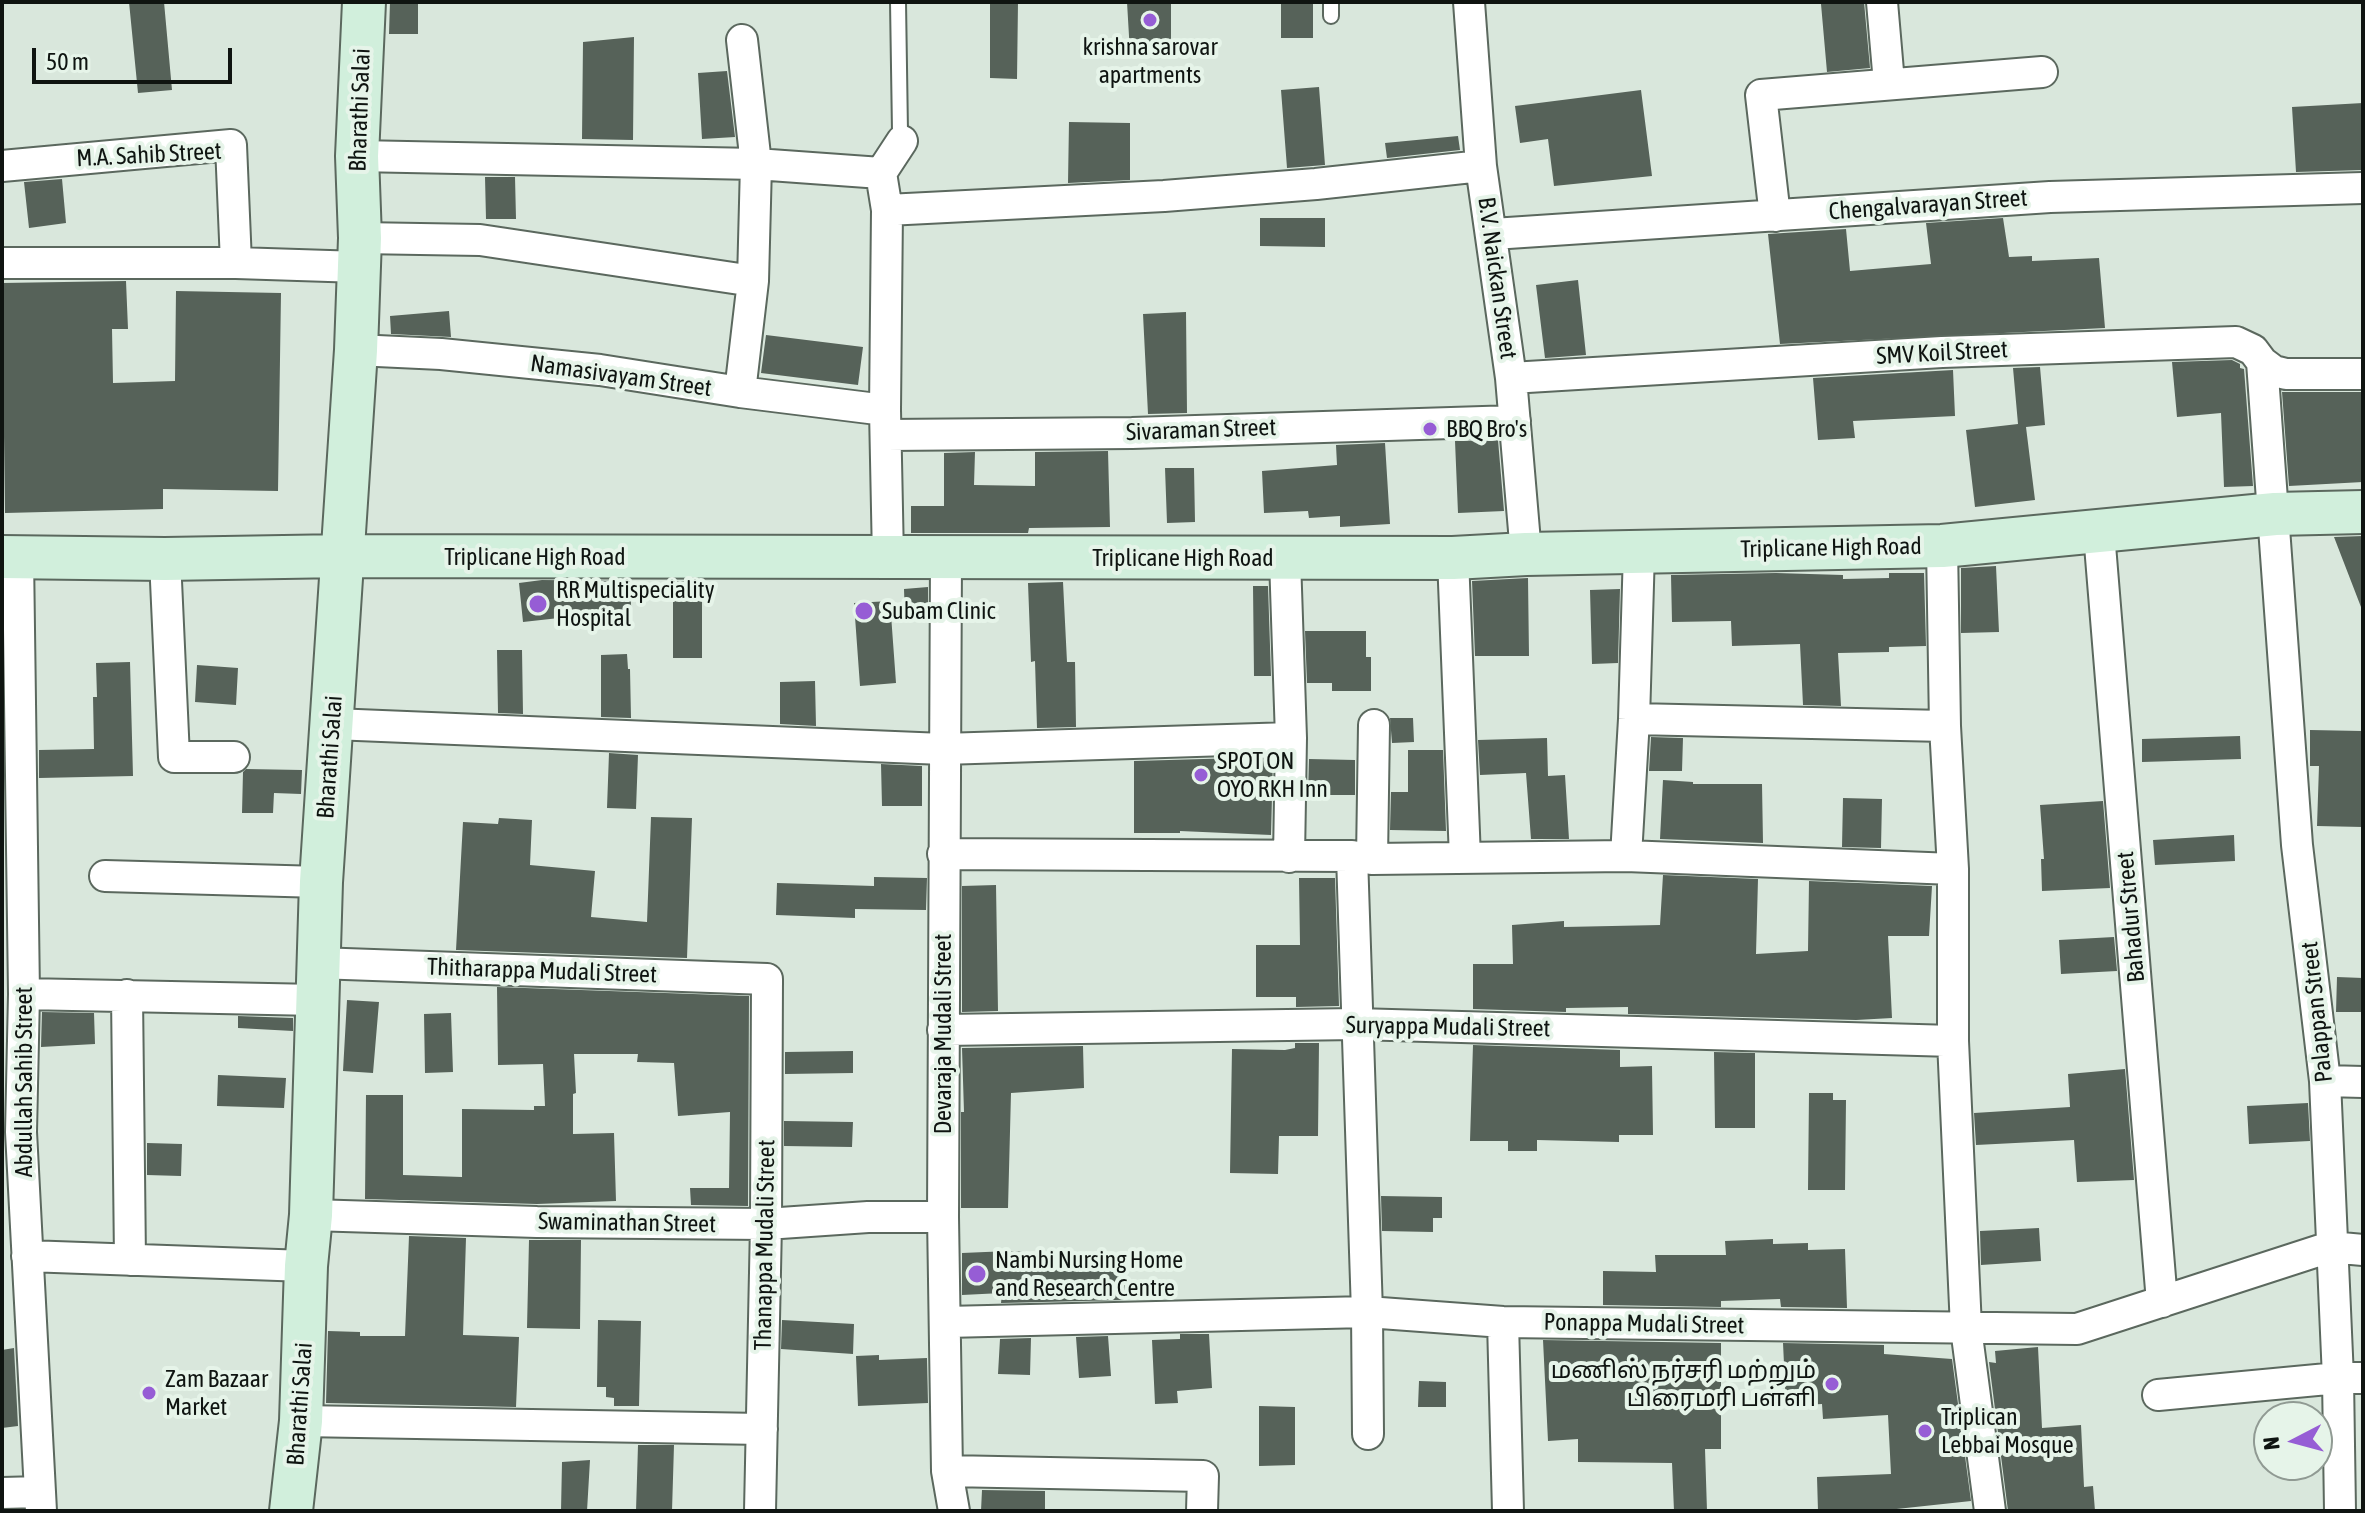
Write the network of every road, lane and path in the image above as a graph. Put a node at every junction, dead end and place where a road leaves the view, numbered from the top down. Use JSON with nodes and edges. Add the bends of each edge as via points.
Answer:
{"nodes":[{"id":1,"x":364,"y":2,"type":"edge"},
{"id":2,"x":898,"y":2,"type":"edge"},
{"id":3,"x":1469,"y":2,"type":"edge"},
{"id":4,"x":1882,"y":2,"type":"edge"},
{"id":5,"x":742,"y":40,"type":"dead end"},
{"id":6,"x":2042,"y":72,"type":"dead end"},
{"id":7,"x":1889,"y":83,"type":"junction"},
{"id":8,"x":901,"y":136,"type":"joint"},
{"id":9,"x":357,"y":156,"type":"junction"},
{"id":10,"x":756,"y":164,"type":"junction"},
{"id":11,"x":2,"y":166,"type":"edge"},
{"id":12,"x":1481,"y":166,"type":"junction"},
{"id":13,"x":881,"y":173,"type":"junction"},
{"id":14,"x":2363,"y":188,"type":"edge"},
{"id":15,"x":887,"y":210,"type":"junction"},
{"id":16,"x":1775,"y":216,"type":"junction"},
{"id":17,"x":1493,"y":234,"type":"junction"},
{"id":18,"x":360,"y":253,"type":"junction"},
{"id":19,"x":2,"y":263,"type":"edge"},
{"id":20,"x":236,"y":263,"type":"junction"},
{"id":21,"x":753,"y":281,"type":"junction"},
{"id":22,"x":356,"y":350,"type":"junction"},
{"id":23,"x":2262,"y":362,"type":"junction"},
{"id":24,"x":2363,"y":374,"type":"edge"},
{"id":25,"x":1511,"y":378,"type":"junction"},
{"id":26,"x":740,"y":392,"type":"junction"},
{"id":27,"x":1515,"y":421,"type":"junction"},
{"id":28,"x":886,"y":422,"type":"junction"},
{"id":29,"x":2363,"y":512,"type":"edge"},
{"id":30,"x":2275,"y":514,"type":"junction"},
{"id":31,"x":2099,"y":533,"type":"junction"},
{"id":32,"x":1942,"y":546,"type":"junction"},
{"id":33,"x":1639,"y":551,"type":"junction"},
{"id":34,"x":1526,"y":554,"type":"junction"},
{"id":35,"x":10,"y":556,"type":"edge"},
{"id":36,"x":343,"y":556,"type":"junction"},
{"id":37,"x":946,"y":557,"type":"junction"},
{"id":38,"x":1453,"y":558,"type":"junction"},
{"id":39,"x":165,"y":559,"type":"junction"},
{"id":40,"x":888,"y":559,"type":"junction"},
{"id":41,"x":1285,"y":559,"type":"junction"},
{"id":42,"x":1634,"y":719,"type":"junction"},
{"id":43,"x":333,"y":724,"type":"junction"},
{"id":44,"x":1374,"y":725,"type":"dead end"},
{"id":45,"x":1945,"y":726,"type":"junction"},
{"id":46,"x":1291,"y":738,"type":"junction"},
{"id":47,"x":943,"y":749,"type":"junction"},
{"id":48,"x":234,"y":757,"type":"dead end"},
{"id":49,"x":943,"y":854,"type":"junction"},
{"id":50,"x":1626,"y":856,"type":"junction"},
{"id":51,"x":1289,"y":857,"type":"junction"},
{"id":52,"x":1362,"y":858,"type":"junction"},
{"id":53,"x":1465,"y":858,"type":"junction"},
{"id":54,"x":1953,"y":869,"type":"junction"},
{"id":55,"x":105,"y":876,"type":"dead end"},
{"id":56,"x":321,"y":882,"type":"junction"},
{"id":57,"x":767,"y":979,"type":"joint"},
{"id":58,"x":317,"y":982,"type":"junction"},
{"id":59,"x":24,"y":994,"type":"junction"},
{"id":60,"x":127,"y":995,"type":"junction"},
{"id":61,"x":1356,"y":1024,"type":"junction"},
{"id":62,"x":943,"y":1030,"type":"junction"},
{"id":63,"x":1953,"y":1041,"type":"junction"},
{"id":64,"x":2325,"y":1081,"type":"junction"},
{"id":65,"x":2363,"y":1082,"type":"edge"},
{"id":66,"x":12,"y":1132,"type":"edge"},
{"id":67,"x":311,"y":1215,"type":"junction"},
{"id":68,"x":943,"y":1217,"type":"junction"},
{"id":69,"x":766,"y":1224,"type":"junction"},
{"id":70,"x":2330,"y":1247,"type":"junction"},
{"id":71,"x":2363,"y":1250,"type":"edge"},
{"id":72,"x":27,"y":1256,"type":"junction"},
{"id":73,"x":130,"y":1260,"type":"junction"},
{"id":74,"x":306,"y":1266,"type":"junction"},
{"id":75,"x":2162,"y":1302,"type":"junction"},
{"id":76,"x":1367,"y":1312,"type":"junction"},
{"id":77,"x":946,"y":1322,"type":"junction"},
{"id":78,"x":1503,"y":1322,"type":"junction"},
{"id":79,"x":1966,"y":1328,"type":"junction"},
{"id":80,"x":2350,"y":1378,"type":"edge"},
{"id":81,"x":2158,"y":1395,"type":"dead end"},
{"id":82,"x":301,"y":1421,"type":"junction"},
{"id":83,"x":762,"y":1429,"type":"junction"},
{"id":84,"x":1368,"y":1434,"type":"dead end"},
{"id":85,"x":947,"y":1471,"type":"junction"},
{"id":86,"x":2,"y":1493,"type":"edge"},
{"id":87,"x":41,"y":1502,"type":"edge"},
{"id":88,"x":291,"y":1511,"type":"edge"},
{"id":89,"x":760,"y":1511,"type":"edge"},
{"id":90,"x":954,"y":1511,"type":"edge"},
{"id":91,"x":1202,"y":1511,"type":"edge"},
{"id":92,"x":1508,"y":1511,"type":"edge"},
{"id":93,"x":1990,"y":1511,"type":"edge"},
{"id":94,"x":2340,"y":1511,"type":"edge"}],
"edges":[{"from":1,"to":9,"type":"main road","name":"Bharathi Salai"},
{"from":2,"to":8,"type":"lane"},
{"from":3,"to":12,"type":"street","name":"B.V. Naickan Street"},
{"from":4,"to":7,"type":"street"},
{"from":5,"to":10,"type":"street"},
{"from":6,"to":7,"type":"street"},
{"from":7,"to":16,"type":"street","via":[[1761,95]]},
{"from":8,"to":13,"type":"street"},
{"from":9,"to":10,"type":"street"},
{"from":9,"to":18,"type":"main road","name":"Bharathi Salai"},
{"from":10,"to":13,"type":"street"},
{"from":10,"to":21,"type":"street"},
{"from":11,"to":20,"type":"street","name":"M.A. Sahib Street","via":[[231,145]]},
{"from":12,"to":15,"type":"street","via":[[1164,196]]},
{"from":12,"to":17,"type":"street","name":"B.V. Naickan Street"},
{"from":13,"to":15,"type":"street"},
{"from":14,"to":16,"type":"street","name":"Chengalvarayan Street","via":[[2050,197]]},
{"from":15,"to":28,"type":"street"},
{"from":16,"to":17,"type":"street","name":"Chengalvarayan Street"},
{"from":17,"to":25,"type":"street","name":"B.V. Naickan Street"},
{"from":18,"to":20,"type":"street"},
{"from":18,"to":21,"type":"street","via":[[480,240]]},
{"from":18,"to":22,"type":"main road","name":"Bharathi Salai"},
{"from":19,"to":20,"type":"street"},
{"from":21,"to":26,"type":"street"},
{"from":22,"to":26,"type":"street","name":"Namasivayam Street","via":[[600,370]]},
{"from":22,"to":36,"type":"main road","name":"Bharathi Salai"},
{"from":23,"to":24,"type":"street","name":"SMV Koil Street","via":[[2286,374]]},
{"from":23,"to":25,"type":"street","name":"SMV Koil Street","via":[[2253,350],[2236,342],[1942,352]]},
{"from":23,"to":30,"type":"street","name":"Palappan Street"},
{"from":25,"to":27,"type":"street","name":"B.V. Naickan Street"},
{"from":26,"to":28,"type":"street","name":"Namasivayam Street"},
{"from":27,"to":28,"type":"street","name":"Sivaraman Street","via":[[1132,433]]},
{"from":27,"to":34,"type":"street","name":"B.V. Naickan Street"},
{"from":28,"to":40,"type":"street"},
{"from":29,"to":30,"type":"main road","name":"Triplicane High Road"},
{"from":30,"to":31,"type":"main road","name":"Triplicane High Road"},
{"from":30,"to":64,"type":"street","name":"Palappan Street","via":[[2297,845]]},
{"from":31,"to":32,"type":"main road","name":"Triplicane High Road"},
{"from":31,"to":75,"type":"street","name":"Bahadur Street"},
{"from":32,"to":33,"type":"main road","name":"Triplicane High Road"},
{"from":32,"to":45,"type":"street"},
{"from":33,"to":34,"type":"main road","name":"Triplicane High Road"},
{"from":33,"to":42,"type":"street"},
{"from":34,"to":38,"type":"main road","name":"Triplicane High Road"},
{"from":35,"to":39,"type":"main road","name":"Triplicane High Road"},
{"from":35,"to":59,"type":"street","name":"Abdullah Sahib Street"},
{"from":36,"to":39,"type":"main road","name":"Triplicane High Road"},
{"from":36,"to":40,"type":"main road","name":"Triplicane High Road"},
{"from":36,"to":43,"type":"main road","name":"Bharathi Salai"},
{"from":37,"to":40,"type":"main road","name":"Triplicane High Road"},
{"from":37,"to":41,"type":"main road","name":"Triplicane High Road"},
{"from":37,"to":47,"type":"street","name":"Devaraja Mudali Street"},
{"from":38,"to":41,"type":"main road","name":"Triplicane High Road"},
{"from":38,"to":53,"type":"street"},
{"from":39,"to":48,"type":"street","via":[[174,757]]},
{"from":41,"to":46,"type":"street"},
{"from":42,"to":45,"type":"street"},
{"from":42,"to":50,"type":"street"},
{"from":43,"to":47,"type":"street"},
{"from":43,"to":56,"type":"main road","name":"Bharathi Salai"},
{"from":44,"to":52,"type":"street"},
{"from":45,"to":54,"type":"street"},
{"from":46,"to":47,"type":"street"},
{"from":46,"to":51,"type":"street"},
{"from":47,"to":49,"type":"street","name":"Devaraja Mudali Street"},
{"from":49,"to":51,"type":"street"},
{"from":49,"to":62,"type":"street","name":"Devaraja Mudali Street"},
{"from":50,"to":53,"type":"street"},
{"from":50,"to":54,"type":"street"},
{"from":51,"to":52,"type":"street"},
{"from":52,"to":53,"type":"street"},
{"from":52,"to":61,"type":"street"},
{"from":54,"to":63,"type":"street"},
{"from":55,"to":56,"type":"street"},
{"from":56,"to":58,"type":"main road","name":"Bharathi Salai"},
{"from":57,"to":58,"type":"street","name":"Thitharappa Mudali Street"},
{"from":57,"to":69,"type":"street","name":"Thanappa Mudali Street"},
{"from":58,"to":60,"type":"street","name":"Thitharappa Mudali Street"},
{"from":58,"to":67,"type":"main road","name":"Bharathi Salai"},
{"from":59,"to":60,"type":"street","name":"Thitharappa Mudali Street"},
{"from":59,"to":66,"type":"street","name":"Abdullah Sahib Street"},
{"from":60,"to":73,"type":"street"},
{"from":61,"to":62,"type":"street","name":"Suryappa Mudali Street"},
{"from":61,"to":63,"type":"street","name":"Suryappa Mudali Street"},
{"from":61,"to":76,"type":"street"},
{"from":62,"to":68,"type":"street","name":"Devaraja Mudali Street"},
{"from":63,"to":79,"type":"street"},
{"from":64,"to":65,"type":"street"},
{"from":64,"to":70,"type":"street","name":"Palappan Street"},
{"from":66,"to":72,"type":"street","name":"Abdullah Sahib Street"},
{"from":67,"to":69,"type":"street","name":"Swaminathan Street"},
{"from":67,"to":74,"type":"main road","name":"Bharathi Salai"},
{"from":68,"to":69,"type":"street","name":"Swaminathan Street"},
{"from":68,"to":77,"type":"street","name":"Devaraja Mudali Street"},
{"from":69,"to":83,"type":"street","name":"Thanappa Mudali Street"},
{"from":70,"to":71,"type":"street"},
{"from":70,"to":75,"type":"street","name":"Ponappa Mudali Street"},
{"from":70,"to":80,"type":"street","name":"Palappan Street"},
{"from":72,"to":73,"type":"street"},
{"from":72,"to":87,"type":"street","name":"Abdullah Sahib Street"},
{"from":73,"to":74,"type":"street"},
{"from":74,"to":82,"type":"main road","name":"Bharathi Salai"},
{"from":75,"to":79,"type":"street","name":"Ponappa Mudali Street","via":[[2077,1329]]},
{"from":76,"to":77,"type":"street","name":"Ponappa Mudali Street"},
{"from":76,"to":78,"type":"street","name":"Ponappa Mudali Street"},
{"from":76,"to":84,"type":"street"},
{"from":77,"to":85,"type":"street","name":"Devaraja Mudali Street"},
{"from":78,"to":79,"type":"street","name":"Ponappa Mudali Street"},
{"from":78,"to":92,"type":"street"},
{"from":79,"to":93,"type":"street"},
{"from":80,"to":81,"type":"street"},
{"from":80,"to":94,"type":"street","name":"Palappan Street"},
{"from":82,"to":83,"type":"street"},
{"from":82,"to":88,"type":"main road","name":"Bharathi Salai"},
{"from":83,"to":89,"type":"street","name":"Thanappa Mudali Street"},
{"from":85,"to":90,"type":"street","name":"Devaraja Mudali Street"},
{"from":85,"to":91,"type":"street","via":[[1203,1476]]},
{"from":86,"to":87,"type":"street"}]}
